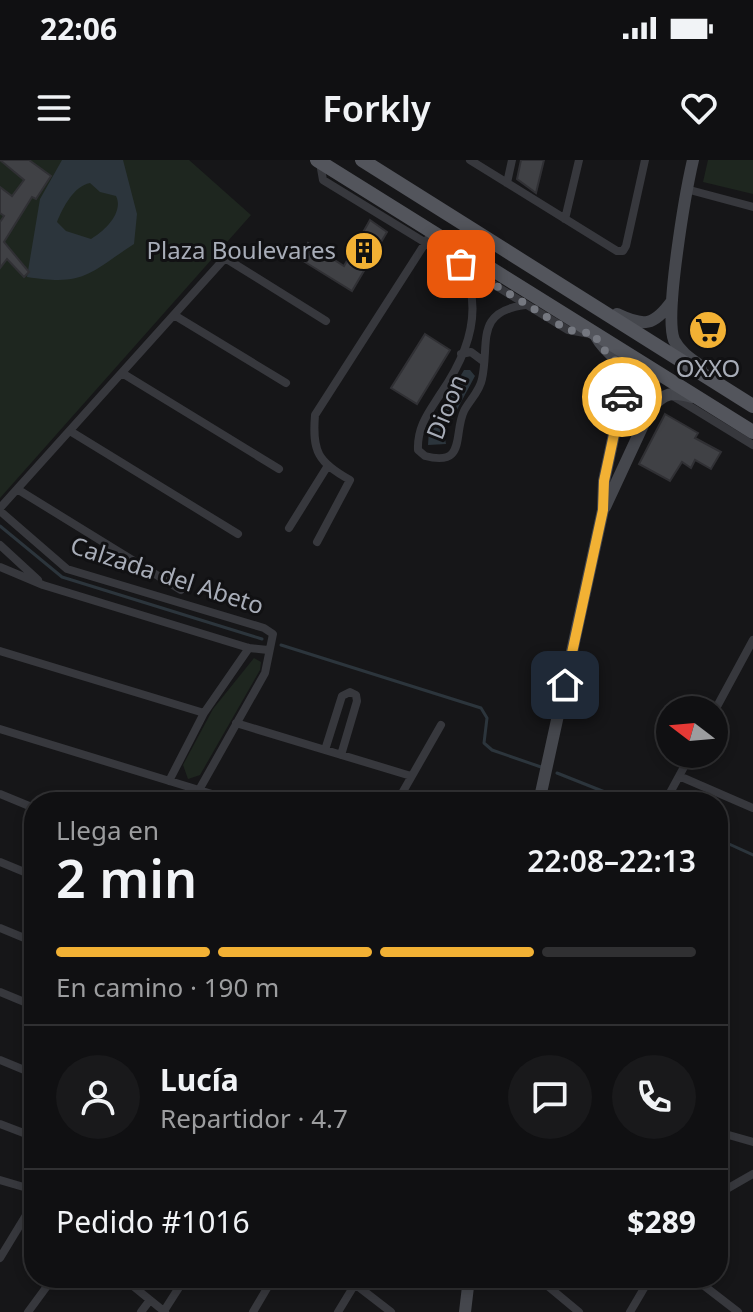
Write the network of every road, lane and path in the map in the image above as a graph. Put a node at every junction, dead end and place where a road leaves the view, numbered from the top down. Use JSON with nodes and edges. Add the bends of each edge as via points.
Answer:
{"nodes":[{"id":1,"x":337,"y":160,"type":"edge"},
{"id":2,"x":362,"y":160,"type":"edge"},
{"id":3,"x":470,"y":160,"type":"edge"},
{"id":4,"x":512,"y":160,"type":"edge"},
{"id":5,"x":579,"y":160,"type":"edge"},
{"id":6,"x":645,"y":160,"type":"edge"},
{"id":7,"x":693,"y":160,"type":"edge"},
{"id":8,"x":318,"y":161,"type":"edge"},
{"id":9,"x":351,"y":182,"type":"junction"},
{"id":10,"x":507,"y":183,"type":"junction"},
{"id":11,"x":686,"y":189,"type":"junction"},
{"id":12,"x":703,"y":193,"type":"junction"},
{"id":13,"x":431,"y":206,"type":"junction"},
{"id":14,"x":753,"y":207,"type":"edge"},
{"id":15,"x":685,"y":217,"type":"junction"},
{"id":16,"x":565,"y":219,"type":"junction"},
{"id":17,"x":430,"y":237,"type":"junction"},
{"id":18,"x":461,"y":264,"type":"junction"},
{"id":19,"x":558,"y":284,"type":"junction"},
{"id":20,"x":672,"y":301,"type":"junction"},
{"id":21,"x":525,"y":305,"type":"junction"},
{"id":22,"x":174,"y":315,"type":"junction"},
{"id":23,"x":474,"y":317,"type":"junction"},
{"id":24,"x":326,"y":321,"type":"dead end"},
{"id":25,"x":489,"y":323,"type":"junction"},
{"id":26,"x":595,"y":334,"type":"junction"},
{"id":27,"x":461,"y":354,"type":"junction"},
{"id":28,"x":483,"y":362,"type":"junction"},
{"id":29,"x":122,"y":373,"type":"junction"},
{"id":30,"x":286,"y":383,"type":"dead end"},
{"id":31,"x":669,"y":393,"type":"junction"},
{"id":32,"x":738,"y":396,"type":"junction"},
{"id":33,"x":701,"y":400,"type":"junction"},
{"id":34,"x":753,"y":406,"type":"edge"},
{"id":35,"x":70,"y":431,"type":"junction"},
{"id":36,"x":753,"y":432,"type":"edge"},
{"id":37,"x":753,"y":445,"type":"edge"},
{"id":38,"x":327,"y":467,"type":"junction"},
{"id":39,"x":279,"y":469,"type":"dead end"},
{"id":40,"x":17,"y":489,"type":"junction"},
{"id":41,"x":0,"y":510,"type":"edge"},
{"id":42,"x":603,"y":510,"type":"junction"},
{"id":43,"x":289,"y":528,"type":"dead end"},
{"id":44,"x":238,"y":534,"type":"dead end"},
{"id":45,"x":317,"y":542,"type":"dead end"},
{"id":46,"x":0,"y":545,"type":"edge"},
{"id":47,"x":0,"y":567,"type":"edge"},
{"id":48,"x":43,"y":585,"type":"junction"},
{"id":49,"x":181,"y":590,"type":"dead end"},
{"id":50,"x":753,"y":640,"type":"edge"},
{"id":51,"x":249,"y":648,"type":"junction"},
{"id":52,"x":268,"y":650,"type":"junction"},
{"id":53,"x":0,"y":651,"type":"edge"},
{"id":54,"x":723,"y":696,"type":"edge"},
{"id":55,"x":204,"y":713,"type":"junction"},
{"id":56,"x":236,"y":723,"type":"junction"},
{"id":57,"x":441,"y":725,"type":"dead end"},
{"id":58,"x":0,"y":729,"type":"edge"},
{"id":59,"x":325,"y":750,"type":"junction"},
{"id":60,"x":341,"y":755,"type":"junction"},
{"id":61,"x":683,"y":768,"type":"edge"},
{"id":62,"x":411,"y":776,"type":"junction"},
{"id":63,"x":679,"y":776,"type":"junction"},
{"id":64,"x":169,"y":781,"type":"junction"},
{"id":65,"x":199,"y":790,"type":"junction"},
{"id":66,"x":206,"y":792,"type":"edge"},
{"id":67,"x":402,"y":792,"type":"edge"},
{"id":68,"x":541,"y":792,"type":"edge"},
{"id":69,"x":670,"y":792,"type":"edge"},
{"id":70,"x":718,"y":792,"type":"edge"},
{"id":71,"x":2,"y":795,"type":"edge"},
{"id":72,"x":728,"y":796,"type":"edge"},
{"id":73,"x":24,"y":804,"type":"edge"},
{"id":74,"x":752,"y":806,"type":"edge"},
{"id":75,"x":0,"y":808,"type":"edge"},
{"id":76,"x":0,"y":862,"type":"edge"},
{"id":77,"x":24,"y":872,"type":"edge"},
{"id":78,"x":0,"y":928,"type":"edge"},
{"id":79,"x":24,"y":938,"type":"edge"},
{"id":80,"x":0,"y":992,"type":"edge"},
{"id":81,"x":24,"y":1002,"type":"edge"},
{"id":82,"x":0,"y":1060,"type":"edge"},
{"id":83,"x":24,"y":1070,"type":"edge"},
{"id":84,"x":0,"y":1124,"type":"edge"},
{"id":85,"x":24,"y":1133,"type":"edge"},
{"id":86,"x":728,"y":1135,"type":"edge"},
{"id":87,"x":753,"y":1142,"type":"edge"},
{"id":88,"x":753,"y":1174,"type":"edge"},
{"id":89,"x":0,"y":1180,"type":"edge"},
{"id":90,"x":24,"y":1187,"type":"edge"},
{"id":91,"x":728,"y":1188,"type":"edge"},
{"id":92,"x":24,"y":1220,"type":"edge"},
{"id":93,"x":0,"y":1258,"type":"edge"},
{"id":94,"x":46,"y":1288,"type":"edge"},
{"id":95,"x":135,"y":1288,"type":"edge"},
{"id":96,"x":179,"y":1288,"type":"edge"},
{"id":97,"x":267,"y":1288,"type":"edge"},
{"id":98,"x":348,"y":1288,"type":"edge"},
{"id":99,"x":360,"y":1288,"type":"edge"},
{"id":100,"x":468,"y":1288,"type":"edge"},
{"id":101,"x":550,"y":1288,"type":"edge"},
{"id":102,"x":644,"y":1288,"type":"edge"},
{"id":103,"x":707,"y":1288,"type":"edge"},
{"id":104,"x":150,"y":1300,"type":"junction"},
{"id":105,"x":28,"y":1312,"type":"edge"},
{"id":106,"x":141,"y":1312,"type":"edge"},
{"id":107,"x":165,"y":1312,"type":"edge"},
{"id":108,"x":253,"y":1312,"type":"edge"},
{"id":109,"x":338,"y":1312,"type":"edge"},
{"id":110,"x":391,"y":1312,"type":"edge"},
{"id":111,"x":465,"y":1312,"type":"edge"},
{"id":112,"x":579,"y":1312,"type":"edge"},
{"id":113,"x":630,"y":1312,"type":"edge"},
{"id":114,"x":738,"y":1312,"type":"edge"}],
"edges":[{"from":1,"to":8,"type":"main road"},
{"from":2,"to":13,"type":"main road"},
{"from":3,"to":10,"type":"street"},
{"from":4,"to":10,"type":"street"},
{"from":5,"to":16,"type":"street"},
{"from":6,"to":16,"type":"street","via":[[623,251]]},
{"from":7,"to":11,"type":"street"},
{"from":8,"to":9,"type":"main road"},
{"from":8,"to":17,"type":"street","via":[[323,180]]},
{"from":9,"to":13,"type":"main road","via":[[349,172],[361,167]]},
{"from":9,"to":17,"type":"main road"},
{"from":10,"to":16,"type":"street"},
{"from":11,"to":12,"type":"street"},
{"from":11,"to":15,"type":"street"},
{"from":12,"to":14,"type":"street"},
{"from":12,"to":15,"type":"street"},
{"from":13,"to":19,"type":"main road"},
{"from":15,"to":20,"type":"street"},
{"from":17,"to":18,"type":"street"},
{"from":17,"to":26,"type":"main road"},
{"from":17,"to":38,"type":"street","via":[[315,415],[312,443]]},
{"from":18,"to":21,"type":"street"},
{"from":18,"to":23,"type":"street","name":"Dioon","via":[[474,293]]},
{"from":19,"to":20,"type":"street","via":[[638,324],[654,323]]},
{"from":19,"to":32,"type":"main road"},
{"from":20,"to":32,"type":"street","via":[[675,343]]},
{"from":21,"to":25,"type":"street","via":[[501,311]]},
{"from":21,"to":26,"type":"street","via":[[568,330]]},
{"from":22,"to":24,"type":"street","via":[[225,258]]},
{"from":22,"to":29,"type":"street"},
{"from":22,"to":30,"type":"street"},
{"from":23,"to":25,"type":"street"},
{"from":23,"to":27,"type":"street","name":"Dioon"},
{"from":25,"to":28,"type":"street","name":"Dioon"},
{"from":26,"to":33,"type":"main road"},
{"from":26,"to":42,"type":"street","via":[[626,378]]},
{"from":27,"to":28,"type":"street","via":[[476,354]]},
{"from":27,"to":28,"type":"street","name":"Dioon","via":[[421,427],[418,450],[425,456],[455,452],[461,420],[482,381]]},
{"from":29,"to":35,"type":"street"},
{"from":29,"to":39,"type":"street"},
{"from":31,"to":33,"type":"street"},
{"from":31,"to":37,"type":"street"},
{"from":31,"to":42,"type":"street","via":[[651,408]]},
{"from":32,"to":34,"type":"main road"},
{"from":33,"to":36,"type":"main road"},
{"from":35,"to":40,"type":"street"},
{"from":35,"to":44,"type":"street"},
{"from":38,"to":43,"type":"street"},
{"from":38,"to":45,"type":"street","via":[[350,480]]},
{"from":40,"to":41,"type":"street"},
{"from":40,"to":49,"type":"street"},
{"from":41,"to":52,"type":"street","name":"Calzada del Abeto","via":[[67,569],[264,628],[273,634]]},
{"from":42,"to":68,"type":"street"},
{"from":46,"to":48,"type":"street","name":"Calzada del Abeto"},
{"from":47,"to":48,"type":"street"},
{"from":48,"to":51,"type":"street"},
{"from":50,"to":54,"type":"street"},
{"from":51,"to":52,"type":"street"},
{"from":51,"to":55,"type":"street"},
{"from":52,"to":56,"type":"street","via":[[265,673]]},
{"from":53,"to":55,"type":"street"},
{"from":55,"to":64,"type":"street"},
{"from":56,"to":59,"type":"street"},
{"from":56,"to":65,"type":"street"},
{"from":57,"to":62,"type":"street"},
{"from":58,"to":64,"type":"street"},
{"from":59,"to":60,"type":"street"},
{"from":59,"to":60,"type":"street","via":[[342,696],[350,692],[357,701]]},
{"from":60,"to":62,"type":"street"},
{"from":61,"to":63,"type":"street"},
{"from":62,"to":67,"type":"street"},
{"from":63,"to":69,"type":"street"},
{"from":63,"to":70,"type":"street"},
{"from":64,"to":65,"type":"street"},
{"from":65,"to":66,"type":"street"},
{"from":71,"to":73,"type":"street"},
{"from":71,"to":75,"type":"street"},
{"from":72,"to":74,"type":"street"},
{"from":76,"to":77,"type":"street"},
{"from":78,"to":79,"type":"street"},
{"from":80,"to":81,"type":"street"},
{"from":82,"to":83,"type":"street"},
{"from":84,"to":85,"type":"street"},
{"from":86,"to":87,"type":"street"},
{"from":88,"to":91,"type":"street"},
{"from":89,"to":90,"type":"street"},
{"from":92,"to":93,"type":"street"},
{"from":94,"to":105,"type":"street"},
{"from":95,"to":104,"type":"street"},
{"from":96,"to":107,"type":"street"},
{"from":97,"to":108,"type":"street"},
{"from":98,"to":109,"type":"street"},
{"from":99,"to":110,"type":"street"},
{"from":100,"to":111,"type":"street"},
{"from":101,"to":112,"type":"street"},
{"from":102,"to":113,"type":"street"},
{"from":103,"to":114,"type":"street"},
{"from":104,"to":106,"type":"street"},
{"from":104,"to":107,"type":"street"}]}
